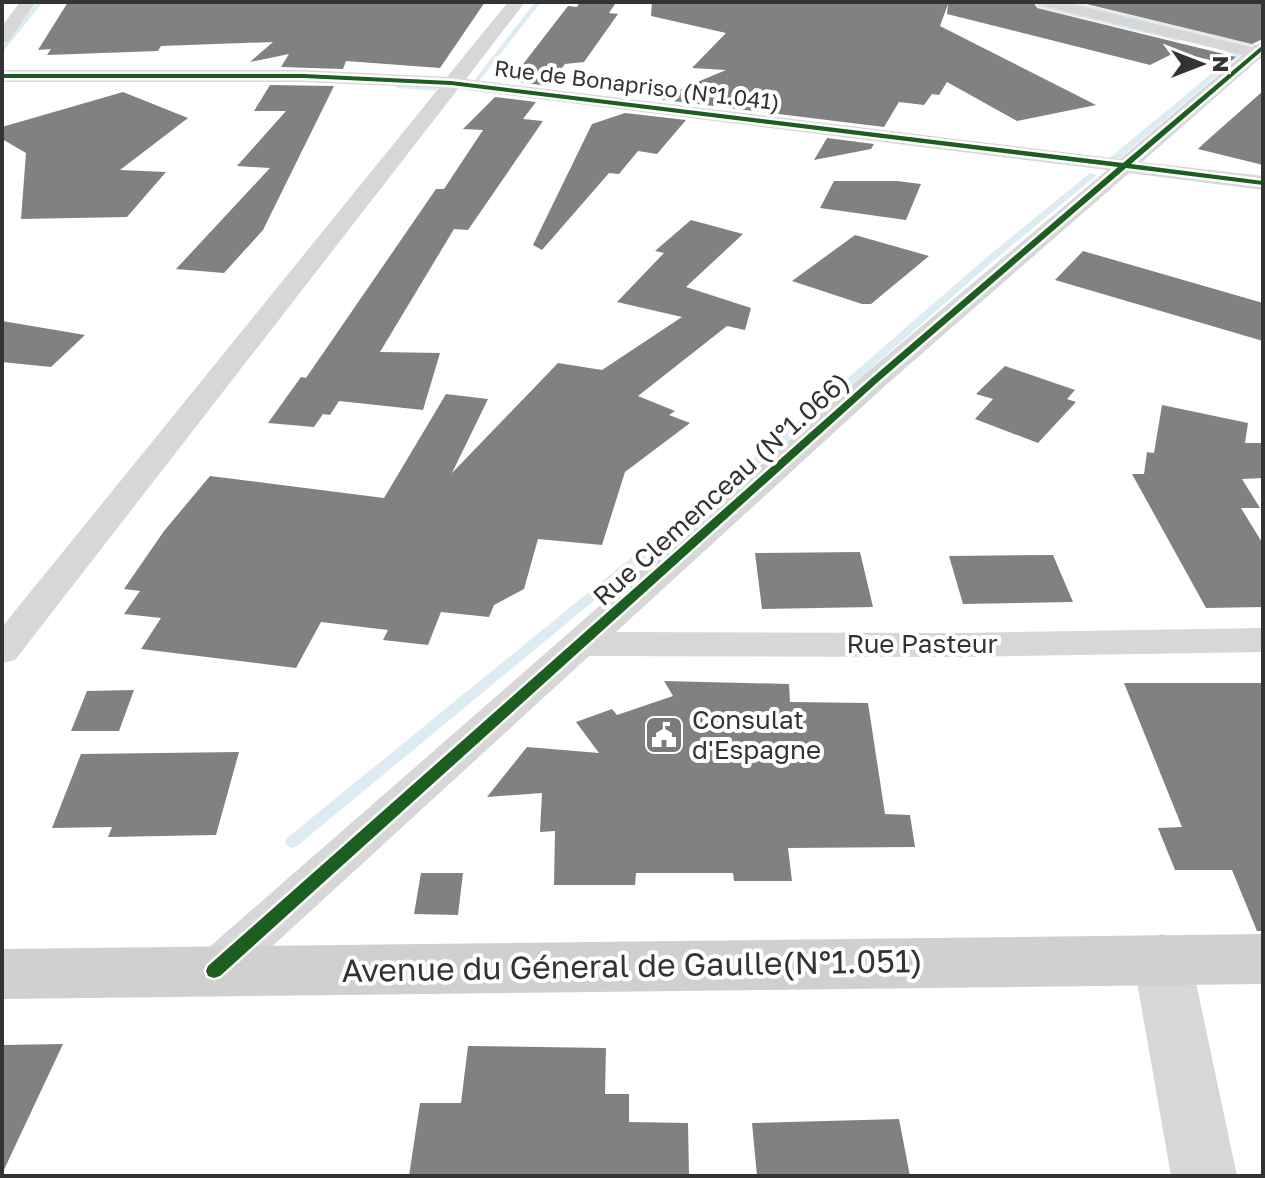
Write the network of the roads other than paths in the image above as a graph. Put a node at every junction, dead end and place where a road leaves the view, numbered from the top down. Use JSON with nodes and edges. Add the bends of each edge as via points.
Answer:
{"nodes":[{"id":1,"x":28,"y":2,"type":"edge"},
{"id":2,"x":517,"y":2,"type":"edge"},
{"id":3,"x":1044,"y":2,"type":"edge"},
{"id":4,"x":2,"y":38,"type":"edge"},
{"id":5,"x":1261,"y":52,"type":"edge"},
{"id":6,"x":2,"y":76,"type":"edge"},
{"id":7,"x":451,"y":83,"type":"junction"},
{"id":8,"x":1125,"y":167,"type":"junction"},
{"id":9,"x":1263,"y":183,"type":"edge"},
{"id":10,"x":1263,"y":640,"type":"edge"},
{"id":11,"x":581,"y":644,"type":"junction"},
{"id":12,"x":2,"y":651,"type":"edge"},
{"id":13,"x":1162,"y":959,"type":"junction"},
{"id":14,"x":1263,"y":959,"type":"edge"},
{"id":15,"x":214,"y":971,"type":"junction"},
{"id":16,"x":2,"y":974,"type":"edge"},
{"id":17,"x":1204,"y":1176,"type":"edge"}],
"edges":[{"from":1,"to":4,"type":"street"},
{"from":2,"to":7,"type":"street"},
{"from":3,"to":5,"type":"street"},
{"from":5,"to":8,"type":"street","name":"Rue Clemenceau (N°1.066)"},
{"from":6,"to":7,"type":"street","name":"Rue de Bonapriso (N°1.041)","via":[[304,76]]},
{"from":7,"to":8,"type":"street","name":"Rue de Bonapriso (N°1.041)"},
{"from":7,"to":12,"type":"street"},
{"from":8,"to":9,"type":"street","name":"Rue de Bonapriso (N°1.041)"},
{"from":8,"to":11,"type":"street","name":"Rue Clemenceau (N°1.066)","via":[[876,379]]},
{"from":10,"to":11,"type":"street","name":"Rue Pasteur"},
{"from":11,"to":15,"type":"street","name":"Rue Clemenceau (N°1.066)"},
{"from":13,"to":14,"type":"main road","name":"Avenue du Géneral de Gaulle(N°1.051)"},
{"from":13,"to":15,"type":"main road","name":"Avenue du Géneral de Gaulle(N°1.051)"},
{"from":13,"to":17,"type":"street"},
{"from":15,"to":16,"type":"main road","name":"Avenue du Géneral de Gaulle(N°1.051)"}]}
